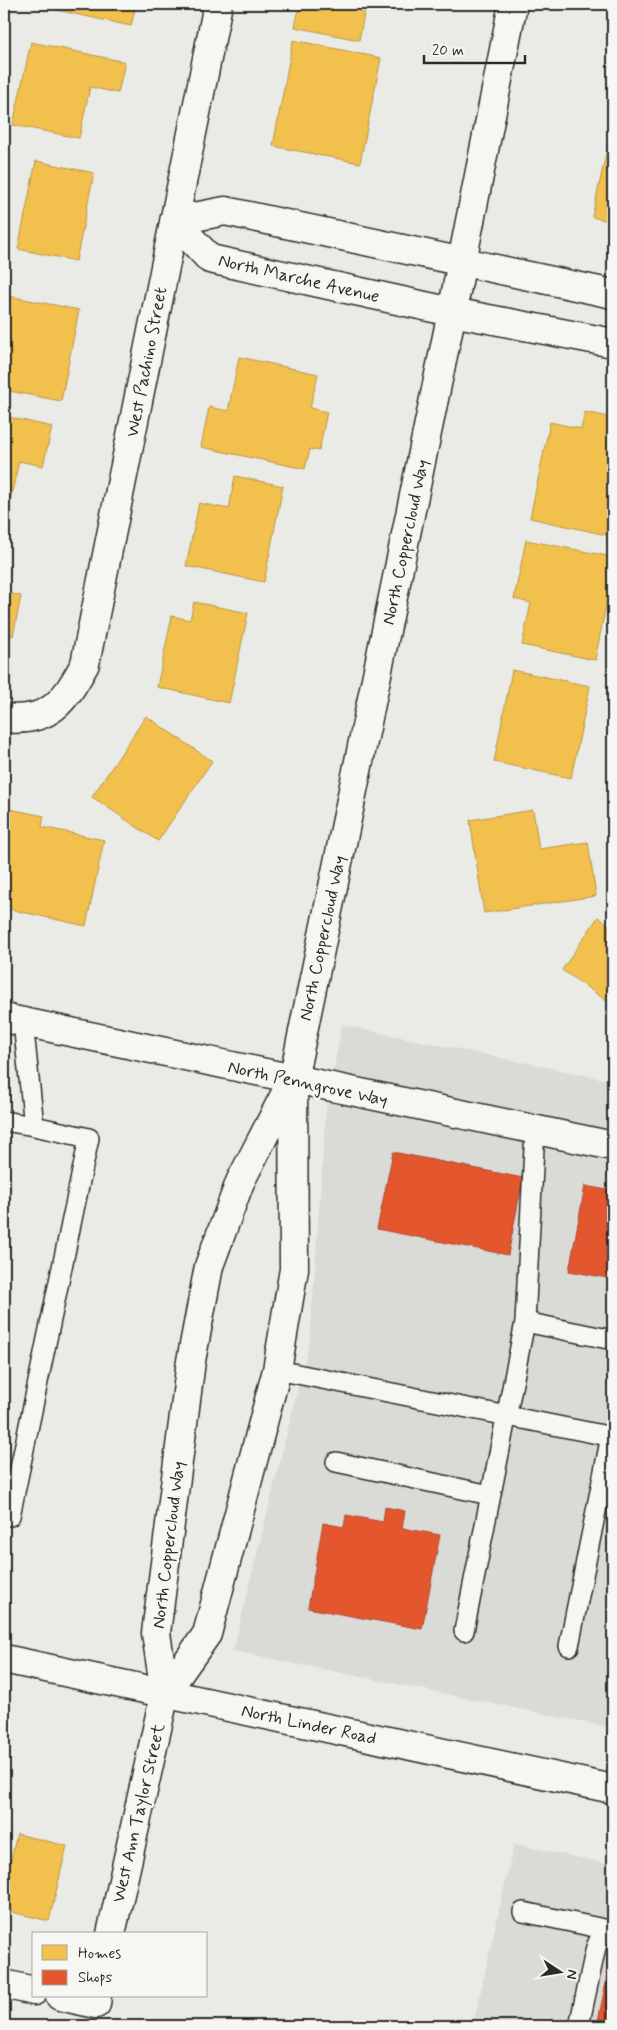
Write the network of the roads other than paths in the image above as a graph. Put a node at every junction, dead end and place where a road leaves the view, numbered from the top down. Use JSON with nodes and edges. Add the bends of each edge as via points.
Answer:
{"nodes":[{"id":1,"x":218,"y":4,"type":"edge"},
{"id":2,"x":514,"y":4,"type":"edge"},
{"id":3,"x":174,"y":221,"type":"junction"},
{"id":4,"x":462,"y":263,"type":"junction"},
{"id":5,"x":613,"y":294,"type":"edge"},
{"id":6,"x":452,"y":312,"type":"junction"},
{"id":7,"x":613,"y":343,"type":"edge"},
{"id":8,"x":4,"y":718,"type":"edge"},
{"id":9,"x":13,"y":1020,"type":"edge"},
{"id":10,"x":293,"y":1080,"type":"junction"},
{"id":11,"x":4,"y":1121,"type":"edge"},
{"id":12,"x":34,"y":1126,"type":"junction"},
{"id":13,"x":535,"y":1129,"type":"junction"},
{"id":14,"x":613,"y":1146,"type":"edge"},
{"id":15,"x":526,"y":1322,"type":"junction"},
{"id":16,"x":613,"y":1340,"type":"edge"},
{"id":17,"x":277,"y":1370,"type":"junction"},
{"id":18,"x":506,"y":1415,"type":"junction"},
{"id":19,"x":612,"y":1437,"type":"edge"},
{"id":20,"x":336,"y":1462,"type":"dead end"},
{"id":21,"x":490,"y":1494,"type":"junction"},
{"id":22,"x":605,"y":1508,"type":"edge"},
{"id":23,"x":4,"y":1515,"type":"edge"},
{"id":24,"x":464,"y":1631,"type":"dead end"},
{"id":25,"x":569,"y":1646,"type":"dead end"},
{"id":26,"x":4,"y":1659,"type":"edge"},
{"id":27,"x":165,"y":1693,"type":"junction"},
{"id":28,"x":613,"y":1789,"type":"edge"},
{"id":29,"x":523,"y":1912,"type":"dead end"},
{"id":30,"x":111,"y":1932,"type":"edge"},
{"id":31,"x":4,"y":1984,"type":"edge"},
{"id":32,"x":32,"y":1991,"type":"edge"},
{"id":33,"x":78,"y":1998,"type":"edge"},
{"id":34,"x":96,"y":2000,"type":"edge"},
{"id":35,"x":579,"y":2026,"type":"edge"}],
"edges":[{"from":1,"to":3,"type":"street","name":"West Pachino Street"},
{"from":2,"to":4,"type":"street","name":"North Coppercloud Way"},
{"from":3,"to":4,"type":"street","via":[[225,211]]},
{"from":3,"to":6,"type":"street","name":"North Marche Avenue","via":[[210,258]]},
{"from":3,"to":8,"type":"street","name":"West Pachino Street","via":[[85,664],[69,693],[52,711],[28,719]]},
{"from":4,"to":5,"type":"street"},
{"from":4,"to":6,"type":"street","name":"North Coppercloud Way"},
{"from":6,"to":7,"type":"street","name":"North Marche Avenue"},
{"from":6,"to":10,"type":"street","name":"North Coppercloud Way"},
{"from":9,"to":10,"type":"street","name":"North Penngrove Way"},
{"from":9,"to":12,"type":"lane"},
{"from":10,"to":13,"type":"street","name":"North Penngrove Way"},
{"from":10,"to":17,"type":"street","name":"North Coppercloud Way","via":[[294,1269]]},
{"from":10,"to":27,"type":"street","name":"North Coppercloud Way","via":[[240,1182],[209,1266],[191,1360],[156,1633]]},
{"from":11,"to":12,"type":"lane"},
{"from":12,"to":23,"type":"lane","via":[[89,1138],[10,1516]]},
{"from":13,"to":14,"type":"street","name":"North Penngrove Way"},
{"from":13,"to":15,"type":"lane"},
{"from":15,"to":16,"type":"lane"},
{"from":15,"to":18,"type":"lane"},
{"from":17,"to":18,"type":"lane"},
{"from":17,"to":27,"type":"street","name":"North Coppercloud Way","via":[[207,1634]]},
{"from":18,"to":19,"type":"lane"},
{"from":18,"to":21,"type":"lane"},
{"from":19,"to":22,"type":"lane"},
{"from":20,"to":21,"type":"lane"},
{"from":21,"to":24,"type":"lane"},
{"from":22,"to":25,"type":"lane"},
{"from":26,"to":27,"type":"street","name":"North Linder Road"},
{"from":27,"to":28,"type":"street","name":"North Linder Road"},
{"from":27,"to":30,"type":"street","name":"West Ann Taylor Street"},
{"from":29,"to":35,"type":"lane","via":[[604,1929],[596,1947]]},
{"from":31,"to":32,"type":"street"},
{"from":33,"to":34,"type":"street"}]}
